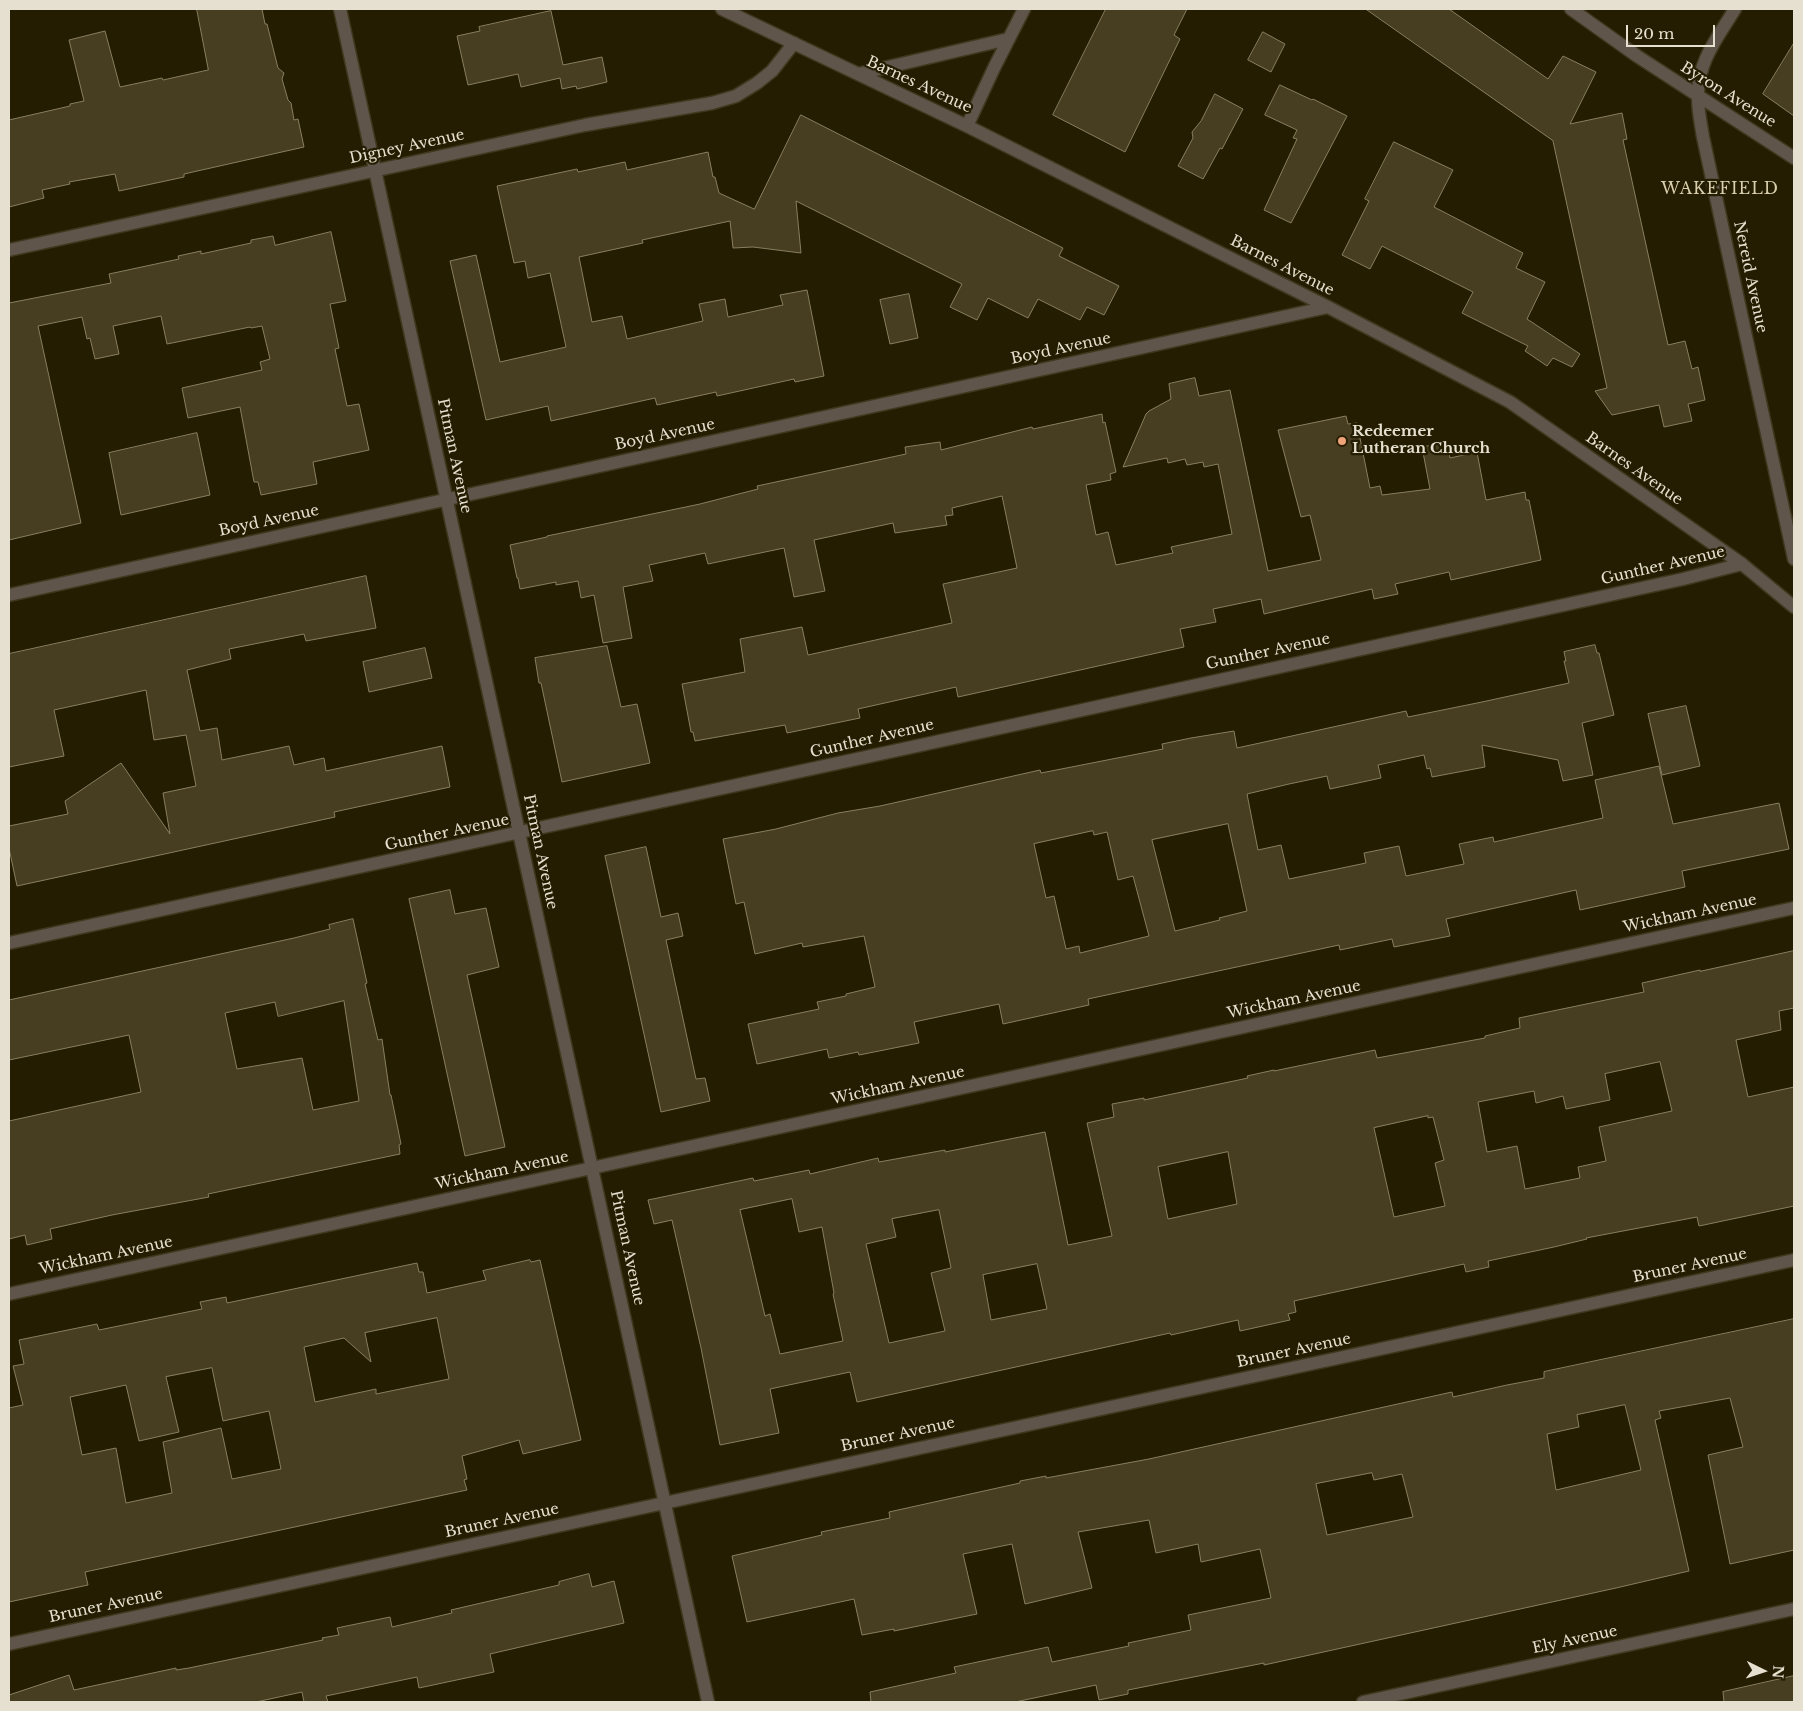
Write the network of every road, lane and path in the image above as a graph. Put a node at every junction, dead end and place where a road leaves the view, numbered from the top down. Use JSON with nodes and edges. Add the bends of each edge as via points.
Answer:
{"nodes":[{"id":1,"x":340,"y":9,"type":"edge"},
{"id":2,"x":722,"y":9,"type":"edge"},
{"id":3,"x":1024,"y":9,"type":"edge"},
{"id":4,"x":1571,"y":9,"type":"edge"},
{"id":5,"x":1735,"y":9,"type":"edge"},
{"id":6,"x":1008,"y":39,"type":"junction"},
{"id":7,"x":794,"y":43,"type":"junction"},
{"id":8,"x":858,"y":74,"type":"junction"},
{"id":9,"x":1698,"y":96,"type":"junction"},
{"id":10,"x":967,"y":126,"type":"junction"},
{"id":11,"x":1794,"y":158,"type":"edge"},
{"id":12,"x":375,"y":171,"type":"junction"},
{"id":13,"x":9,"y":250,"type":"edge"},
{"id":14,"x":1328,"y":307,"type":"junction"},
{"id":15,"x":447,"y":499,"type":"junction"},
{"id":16,"x":1794,"y":559,"type":"edge"},
{"id":17,"x":1742,"y":564,"type":"junction"},
{"id":18,"x":9,"y":595,"type":"edge"},
{"id":19,"x":1794,"y":607,"type":"edge"},
{"id":20,"x":520,"y":834,"type":"junction"},
{"id":21,"x":1794,"y":908,"type":"edge"},
{"id":22,"x":9,"y":943,"type":"edge"},
{"id":23,"x":593,"y":1169,"type":"junction"},
{"id":24,"x":1794,"y":1260,"type":"edge"},
{"id":25,"x":9,"y":1294,"type":"edge"},
{"id":26,"x":666,"y":1502,"type":"junction"},
{"id":27,"x":1794,"y":1609,"type":"edge"},
{"id":28,"x":9,"y":1644,"type":"edge"},
{"id":29,"x":708,"y":1702,"type":"edge"},
{"id":30,"x":1363,"y":1702,"type":"edge"}],
"edges":[{"from":1,"to":12,"type":"street","name":"Pitman Avenue"},
{"from":2,"to":7,"type":"street","name":"Barnes Avenue"},
{"from":3,"to":6,"type":"street"},
{"from":4,"to":9,"type":"street","name":"Byron Avenue"},
{"from":5,"to":9,"type":"street","name":"Nereid Avenue","via":[[1707,56]]},
{"from":6,"to":8,"type":"street"},
{"from":6,"to":10,"type":"street"},
{"from":7,"to":8,"type":"street","name":"Barnes Avenue"},
{"from":7,"to":12,"type":"street","name":"Digney Avenue","via":[[772,71],[736,96],[585,124]]},
{"from":8,"to":10,"type":"street","name":"Barnes Avenue"},
{"from":9,"to":11,"type":"street","name":"Byron Avenue"},
{"from":9,"to":16,"type":"street","name":"Nereid Avenue","via":[[1702,137]]},
{"from":10,"to":14,"type":"street","name":"Barnes Avenue"},
{"from":12,"to":13,"type":"street","name":"Digney Avenue"},
{"from":12,"to":15,"type":"street","name":"Pitman Avenue"},
{"from":14,"to":15,"type":"street","name":"Boyd Avenue"},
{"from":14,"to":17,"type":"street","name":"Barnes Avenue","via":[[1510,402]]},
{"from":15,"to":18,"type":"street","name":"Boyd Avenue"},
{"from":15,"to":20,"type":"street","name":"Pitman Avenue"},
{"from":17,"to":19,"type":"street","name":"Barnes Avenue"},
{"from":17,"to":20,"type":"street","name":"Gunther Avenue"},
{"from":20,"to":22,"type":"street","name":"Gunther Avenue"},
{"from":20,"to":23,"type":"street","name":"Pitman Avenue"},
{"from":21,"to":23,"type":"street","name":"Wickham Avenue"},
{"from":23,"to":25,"type":"street","name":"Wickham Avenue"},
{"from":23,"to":26,"type":"street","name":"Pitman Avenue"},
{"from":24,"to":26,"type":"street","name":"Bruner Avenue"},
{"from":26,"to":28,"type":"street","name":"Bruner Avenue"},
{"from":26,"to":29,"type":"street","name":"Pitman Avenue"},
{"from":27,"to":30,"type":"street","name":"Ely Avenue"}]}
